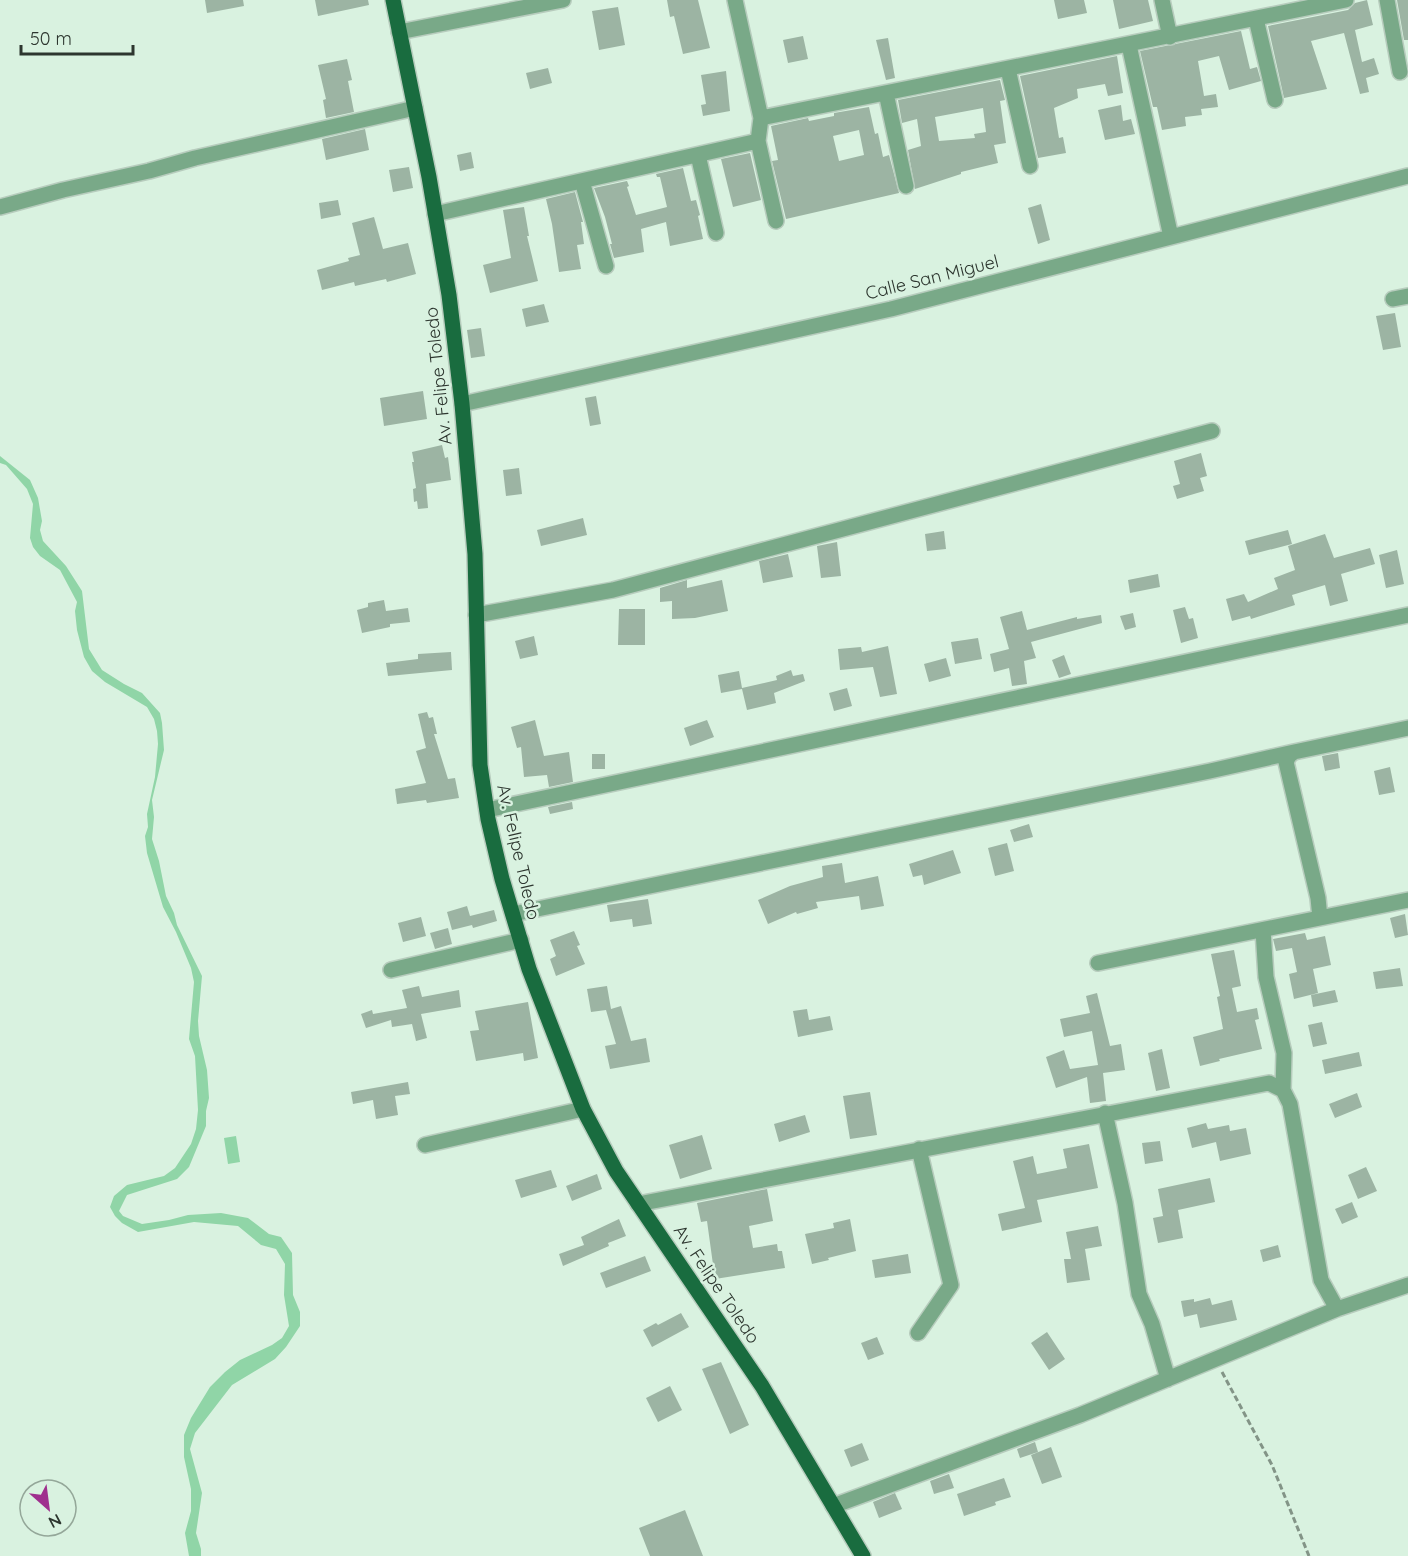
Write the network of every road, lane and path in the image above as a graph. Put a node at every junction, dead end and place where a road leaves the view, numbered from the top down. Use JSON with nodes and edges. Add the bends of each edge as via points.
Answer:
{"nodes":[{"id":1,"x":393,"y":0,"type":"edge"},
{"id":2,"x":563,"y":0,"type":"edge"},
{"id":3,"x":735,"y":0,"type":"edge"},
{"id":4,"x":1162,"y":0,"type":"edge"},
{"id":5,"x":1346,"y":0,"type":"edge"},
{"id":6,"x":1387,"y":0,"type":"edge"},
{"id":7,"x":1256,"y":19,"type":"junction"},
{"id":8,"x":399,"y":32,"type":"junction"},
{"id":9,"x":1170,"y":37,"type":"junction"},
{"id":10,"x":1129,"y":45,"type":"junction"},
{"id":11,"x":1008,"y":69,"type":"junction"},
{"id":12,"x":1400,"y":72,"type":"dead end"},
{"id":13,"x":886,"y":93,"type":"junction"},
{"id":14,"x":1275,"y":100,"type":"dead end"},
{"id":15,"x":415,"y":108,"type":"junction"},
{"id":16,"x":760,"y":117,"type":"junction"},
{"id":17,"x":758,"y":141,"type":"junction"},
{"id":18,"x":698,"y":155,"type":"junction"},
{"id":19,"x":1030,"y":165,"type":"dead end"},
{"id":20,"x":1408,"y":176,"type":"edge"},
{"id":21,"x":582,"y":181,"type":"junction"},
{"id":22,"x":906,"y":186,"type":"dead end"},
{"id":23,"x":0,"y":207,"type":"edge"},
{"id":24,"x":435,"y":214,"type":"junction"},
{"id":25,"x":776,"y":221,"type":"dead end"},
{"id":26,"x":716,"y":233,"type":"dead end"},
{"id":27,"x":1171,"y":237,"type":"junction"},
{"id":28,"x":606,"y":266,"type":"dead end"},
{"id":29,"x":462,"y":404,"type":"junction"},
{"id":30,"x":1212,"y":431,"type":"dead end"},
{"id":31,"x":476,"y":615,"type":"junction"},
{"id":32,"x":1408,"y":615,"type":"edge"},
{"id":33,"x":1408,"y":728,"type":"edge"},
{"id":34,"x":1294,"y":752,"type":"junction"},
{"id":35,"x":487,"y":810,"type":"junction"},
{"id":36,"x":1408,"y":900,"type":"edge"},
{"id":37,"x":513,"y":914,"type":"junction"},
{"id":38,"x":1320,"y":918,"type":"junction"},
{"id":39,"x":1263,"y":930,"type":"junction"},
{"id":40,"x":521,"y":940,"type":"junction"},
{"id":41,"x":1098,"y":963,"type":"dead end"},
{"id":42,"x":391,"y":970,"type":"dead end"},
{"id":43,"x":1283,"y":1090,"type":"junction"},
{"id":44,"x":584,"y":1109,"type":"junction"},
{"id":45,"x":1105,"y":1113,"type":"junction"},
{"id":46,"x":424,"y":1145,"type":"dead end"},
{"id":47,"x":919,"y":1149,"type":"junction"},
{"id":48,"x":639,"y":1204,"type":"junction"},
{"id":49,"x":1408,"y":1285,"type":"edge"},
{"id":50,"x":1337,"y":1309,"type":"junction"},
{"id":51,"x":918,"y":1333,"type":"dead end"},
{"id":52,"x":1215,"y":1360,"type":"junction"},
{"id":53,"x":1168,"y":1379,"type":"junction"},
{"id":54,"x":833,"y":1506,"type":"junction"},
{"id":55,"x":863,"y":1556,"type":"edge"},
{"id":56,"x":1309,"y":1556,"type":"edge"}],
"edges":[{"from":1,"to":8,"type":"main road","name":"Av. Felipe Toledo"},
{"from":2,"to":8,"type":"street"},
{"from":3,"to":16,"type":"street"},
{"from":4,"to":9,"type":"street"},
{"from":5,"to":7,"type":"street"},
{"from":6,"to":12,"type":"street"},
{"from":7,"to":9,"type":"street"},
{"from":7,"to":14,"type":"street"},
{"from":8,"to":15,"type":"main road","name":"Av. Felipe Toledo"},
{"from":9,"to":10,"type":"street"},
{"from":10,"to":11,"type":"street"},
{"from":10,"to":27,"type":"street"},
{"from":11,"to":13,"type":"street"},
{"from":11,"to":19,"type":"street"},
{"from":13,"to":16,"type":"street"},
{"from":13,"to":22,"type":"street"},
{"from":15,"to":23,"type":"street"},
{"from":15,"to":24,"type":"main road","name":"Av. Felipe Toledo"},
{"from":16,"to":17,"type":"street"},
{"from":17,"to":18,"type":"street"},
{"from":17,"to":25,"type":"street"},
{"from":18,"to":21,"type":"street"},
{"from":18,"to":26,"type":"street"},
{"from":20,"to":27,"type":"street","name":"Calle San Miguel"},
{"from":21,"to":24,"type":"street"},
{"from":21,"to":28,"type":"street"},
{"from":24,"to":29,"type":"main road","name":"Av. Felipe Toledo"},
{"from":27,"to":29,"type":"street","name":"Calle San Miguel","via":[[891,309]]},
{"from":29,"to":31,"type":"main road","name":"Av. Felipe Toledo","via":[[475,554]]},
{"from":30,"to":31,"type":"street","via":[[613,590]]},
{"from":31,"to":35,"type":"main road","name":"Av. Felipe Toledo","via":[[480,765]]},
{"from":32,"to":35,"type":"street"},
{"from":33,"to":34,"type":"street"},
{"from":34,"to":37,"type":"street"},
{"from":34,"to":38,"type":"street","via":[[1286,762]]},
{"from":35,"to":37,"type":"main road","name":"Av. Felipe Toledo"},
{"from":36,"to":38,"type":"street"},
{"from":37,"to":40,"type":"main road","name":"Av. Felipe Toledo"},
{"from":38,"to":39,"type":"street"},
{"from":39,"to":41,"type":"street"},
{"from":39,"to":43,"type":"street","via":[[1266,977],[1284,1053]]},
{"from":40,"to":42,"type":"street"},
{"from":40,"to":44,"type":"main road","name":"Av. Felipe Toledo","via":[[556,1043]]},
{"from":43,"to":45,"type":"street","via":[[1269,1083]]},
{"from":43,"to":50,"type":"street","via":[[1290,1104],[1321,1280]]},
{"from":44,"to":46,"type":"street"},
{"from":44,"to":48,"type":"main road","name":"Av. Felipe Toledo","via":[[616,1171]]},
{"from":45,"to":47,"type":"street"},
{"from":45,"to":53,"type":"street","via":[[1139,1293]]},
{"from":47,"to":48,"type":"street"},
{"from":47,"to":51,"type":"street","via":[[951,1285]]},
{"from":48,"to":54,"type":"main road","name":"Av. Felipe Toledo","via":[[762,1386]]},
{"from":49,"to":50,"type":"street"},
{"from":50,"to":52,"type":"street"},
{"from":52,"to":53,"type":"street"},
{"from":52,"to":56,"type":"path","via":[[1272,1465]]},
{"from":53,"to":54,"type":"street"},
{"from":54,"to":55,"type":"main road","name":"Av. Felipe Toledo"}]}
